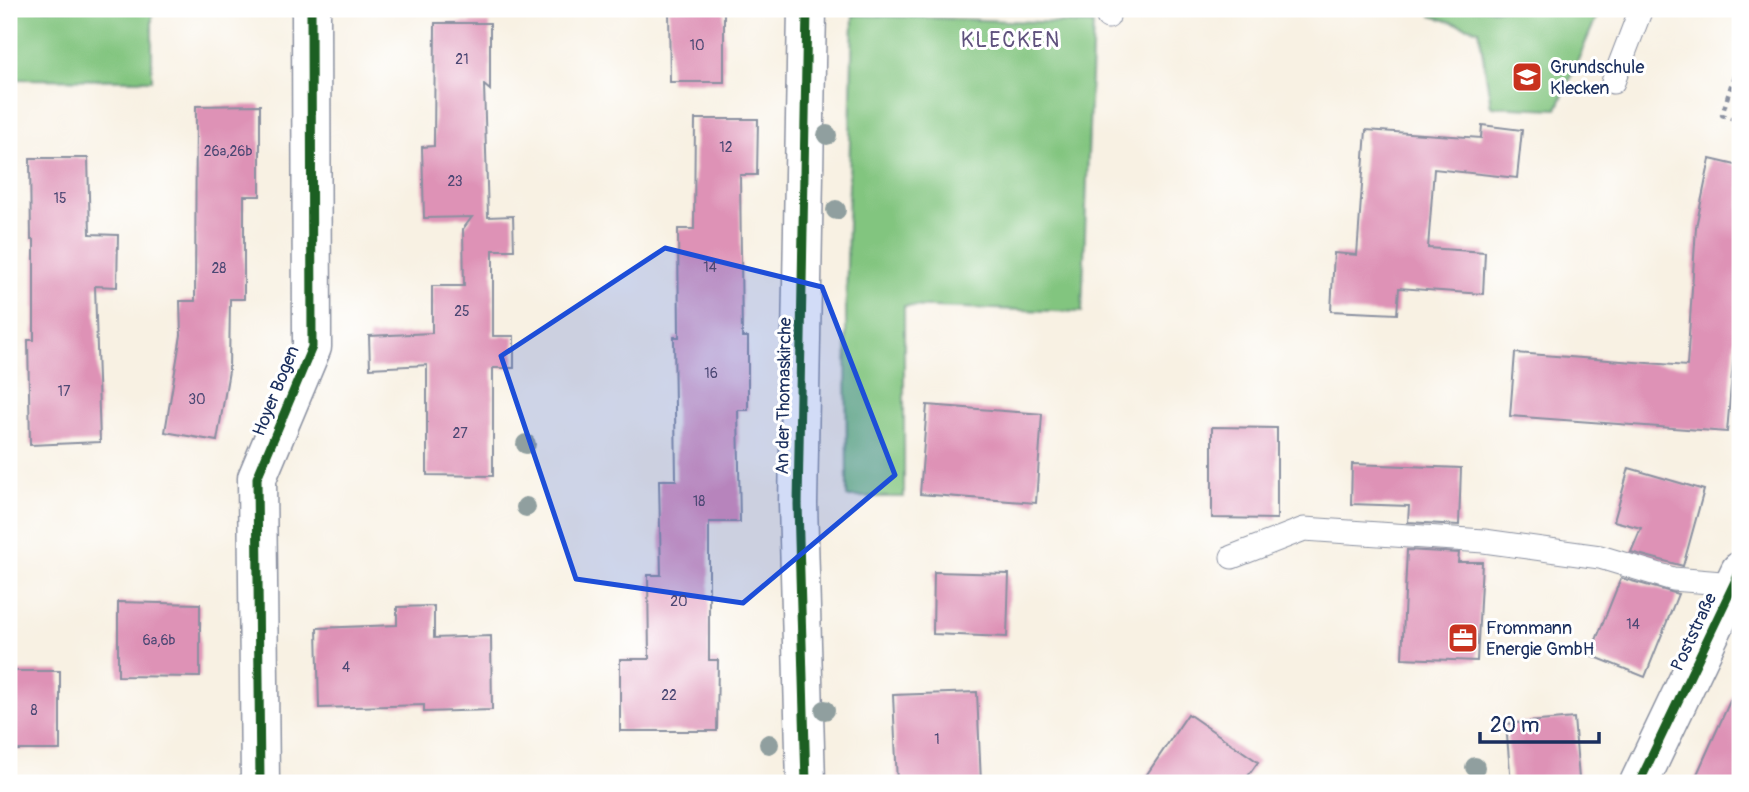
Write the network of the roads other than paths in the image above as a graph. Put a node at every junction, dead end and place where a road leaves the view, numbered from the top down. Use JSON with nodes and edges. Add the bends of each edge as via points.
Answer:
{"nodes":[{"id":1,"x":311,"y":9,"type":"edge"},
{"id":2,"x":807,"y":9,"type":"edge"},
{"id":3,"x":1641,"y":9,"type":"edge"},
{"id":4,"x":1613,"y":82,"type":"dead end"},
{"id":5,"x":1232,"y":557,"type":"dead end"},
{"id":6,"x":1737,"y":578,"type":"edge"},
{"id":7,"x":260,"y":783,"type":"edge"},
{"id":8,"x":806,"y":783,"type":"edge"},
{"id":9,"x":1639,"y":783,"type":"edge"}],
"edges":[{"from":1,"to":7,"type":"street","name":"Hoyer Bogen","via":[[313,348],[257,478]]},
{"from":2,"to":8,"type":"street","name":"An der Thomaskirche","via":[[798,504]]},
{"from":3,"to":4,"type":"lane"},
{"from":5,"to":6,"type":"lane","via":[[1304,530],[1484,541],[1600,557],[1673,579]]},
{"from":6,"to":9,"type":"street","name":"Poststraße"}]}
